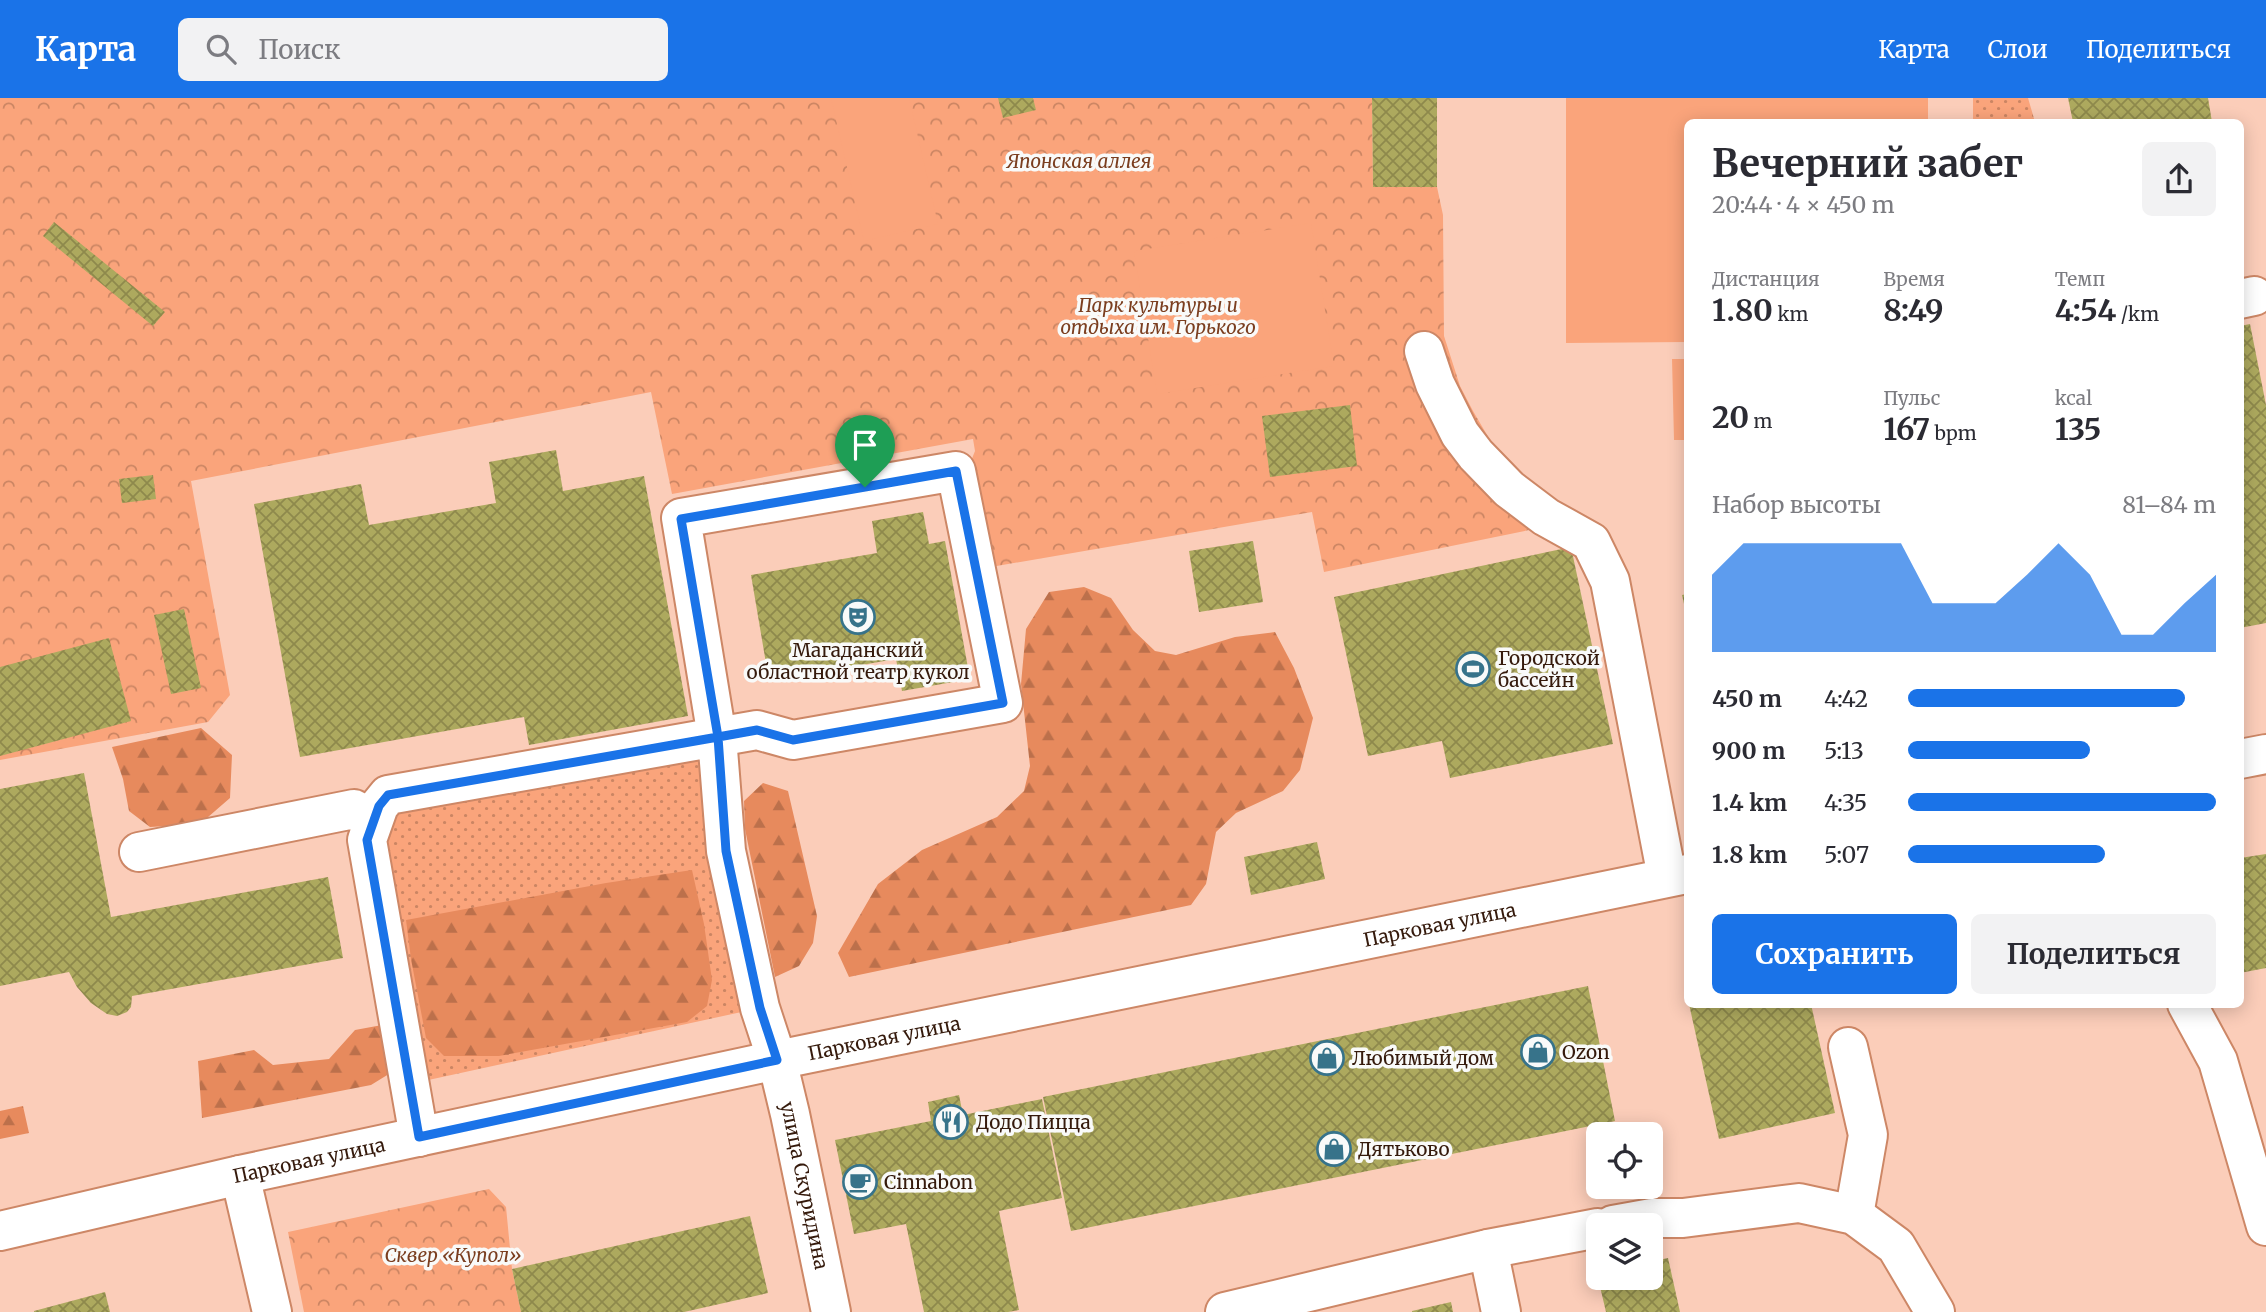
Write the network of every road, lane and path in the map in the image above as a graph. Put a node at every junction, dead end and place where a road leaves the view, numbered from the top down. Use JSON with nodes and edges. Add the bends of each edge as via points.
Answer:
{"nodes":[{"id":1,"x":1424,"y":351,"type":"dead end"},
{"id":2,"x":718,"y":737,"type":"junction"},
{"id":3,"x":2266,"y":754,"type":"edge"},
{"id":4,"x":2244,"y":758,"type":"edge"},
{"id":5,"x":372,"y":821,"type":"junction"},
{"id":6,"x":139,"y":852,"type":"dead end"},
{"id":7,"x":1677,"y":876,"type":"edge"},
{"id":8,"x":2189,"y":1008,"type":"edge"},
{"id":9,"x":1848,"y":1047,"type":"dead end"},
{"id":10,"x":777,"y":1060,"type":"junction"},
{"id":11,"x":419,"y":1137,"type":"junction"},
{"id":12,"x":240,"y":1175,"type":"junction"},
{"id":13,"x":1854,"y":1215,"type":"junction"},
{"id":14,"x":1663,"y":1218,"type":"edge"},
{"id":15,"x":2266,"y":1226,"type":"edge"},
{"id":16,"x":1586,"y":1230,"type":"edge"},
{"id":17,"x":0,"y":1231,"type":"edge"},
{"id":18,"x":1488,"y":1249,"type":"junction"},
{"id":19,"x":1275,"y":1306,"type":"edge"},
{"id":20,"x":271,"y":1312,"type":"edge"},
{"id":21,"x":831,"y":1312,"type":"edge"},
{"id":22,"x":1225,"y":1312,"type":"edge"},
{"id":23,"x":1501,"y":1312,"type":"edge"},
{"id":24,"x":1935,"y":1312,"type":"edge"}],
"edges":[{"from":1,"to":7,"type":"street","via":[[1460,434],[1476,455],[1509,489],[1546,517],[1591,542],[1610,582]]},
{"from":2,"to":2,"type":"street","via":[[681,519],[956,471],[1003,703],[793,740],[757,730]]},
{"from":2,"to":5,"type":"street","via":[[388,795]]},
{"from":2,"to":10,"type":"street","name":"улица Скуридина","via":[[726,851],[760,1008]]},
{"from":3,"to":4,"type":"street"},
{"from":5,"to":6,"type":"street","via":[[354,809]]},
{"from":5,"to":11,"type":"street","via":[[367,840]]},
{"from":7,"to":10,"type":"street","name":"Парковая улица"},
{"from":8,"to":15,"type":"street","via":[[2218,1061]]},
{"from":9,"to":13,"type":"street","via":[[1868,1135]]},
{"from":10,"to":11,"type":"street","name":"Парковая улица"},
{"from":10,"to":21,"type":"street","name":"улица Скуридина"},
{"from":11,"to":12,"type":"street","name":"Парковая улица"},
{"from":12,"to":17,"type":"street","name":"Парковая улица"},
{"from":12,"to":20,"type":"street"},
{"from":13,"to":14,"type":"street","via":[[1799,1203]]},
{"from":13,"to":24,"type":"street","via":[[1896,1246]]},
{"from":16,"to":18,"type":"street"},
{"from":18,"to":19,"type":"street"},
{"from":18,"to":23,"type":"street"},
{"from":19,"to":22,"type":"street"}]}
